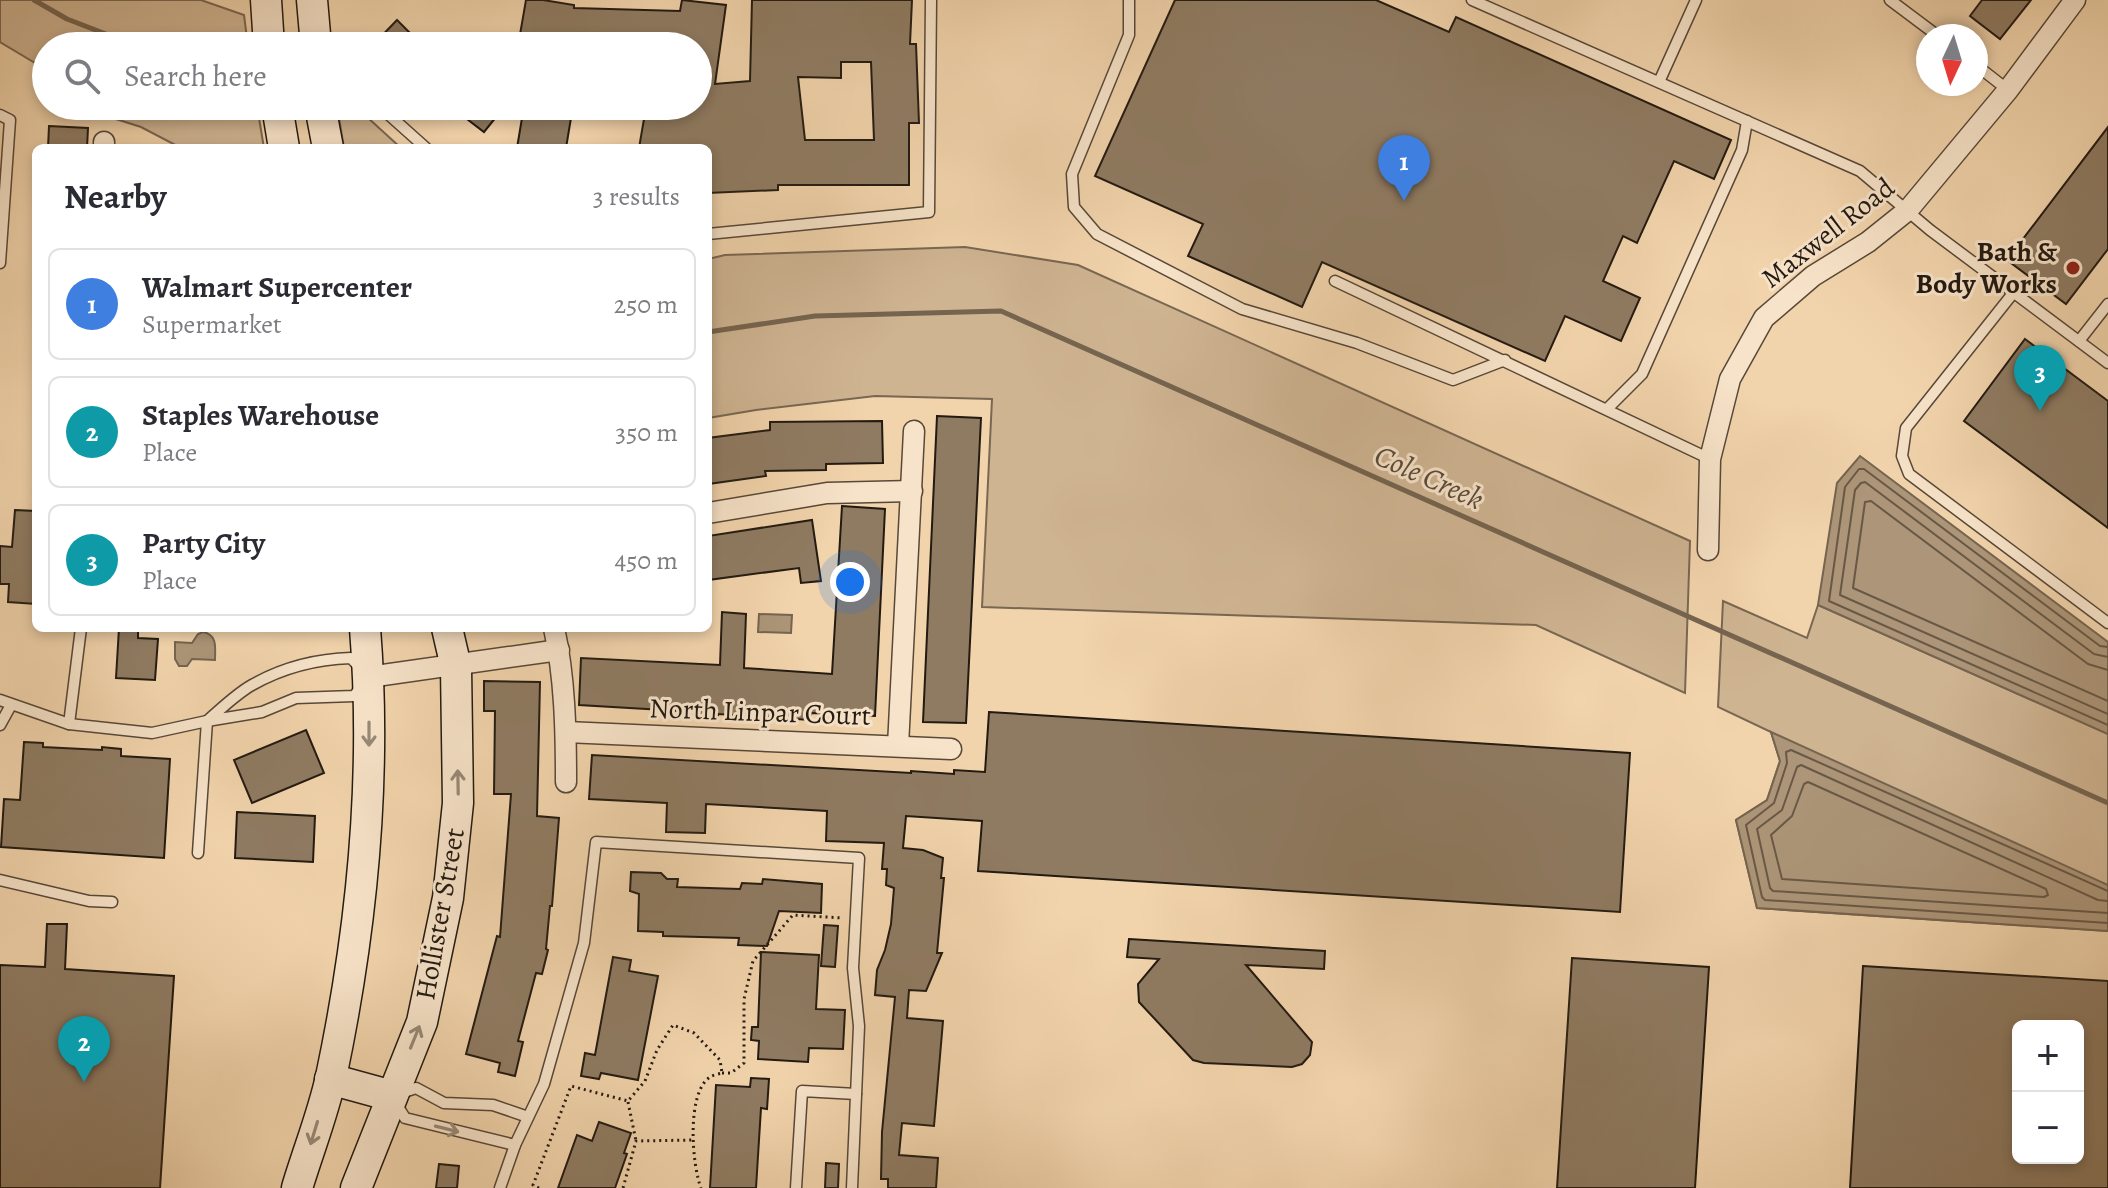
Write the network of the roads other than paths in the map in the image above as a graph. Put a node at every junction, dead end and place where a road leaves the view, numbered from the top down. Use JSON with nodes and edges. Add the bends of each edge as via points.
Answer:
{"nodes":[{"id":1,"x":266,"y":0,"type":"edge"},
{"id":2,"x":312,"y":0,"type":"edge"},
{"id":3,"x":931,"y":0,"type":"edge"},
{"id":4,"x":1129,"y":0,"type":"edge"},
{"id":5,"x":1472,"y":0,"type":"edge"},
{"id":6,"x":1696,"y":0,"type":"edge"},
{"id":7,"x":1890,"y":0,"type":"edge"},
{"id":8,"x":2075,"y":0,"type":"edge"},
{"id":9,"x":1922,"y":24,"type":"edge"},
{"id":10,"x":268,"y":32,"type":"edge"},
{"id":11,"x":315,"y":32,"type":"edge"},
{"id":12,"x":1988,"y":74,"type":"edge"},
{"id":13,"x":1659,"y":82,"type":"junction"},
{"id":14,"x":2008,"y":90,"type":"junction"},
{"id":15,"x":0,"y":115,"type":"edge"},
{"id":16,"x":279,"y":120,"type":"edge"},
{"id":17,"x":322,"y":120,"type":"edge"},
{"id":18,"x":395,"y":120,"type":"edge"},
{"id":19,"x":1747,"y":121,"type":"junction"},
{"id":20,"x":283,"y":144,"type":"edge"},
{"id":21,"x":327,"y":144,"type":"edge"},
{"id":22,"x":422,"y":144,"type":"edge"},
{"id":23,"x":1908,"y":210,"type":"junction"},
{"id":24,"x":712,"y":233,"type":"edge"},
{"id":25,"x":0,"y":263,"type":"edge"},
{"id":26,"x":1335,"y":281,"type":"dead end"},
{"id":27,"x":2014,"y":292,"type":"junction"},
{"id":28,"x":2108,"y":304,"type":"edge"},
{"id":29,"x":2079,"y":341,"type":"junction"},
{"id":30,"x":1505,"y":360,"type":"junction"},
{"id":31,"x":2108,"y":363,"type":"edge"},
{"id":32,"x":1607,"y":409,"type":"junction"},
{"id":33,"x":914,"y":431,"type":"dead end"},
{"id":34,"x":1710,"y":459,"type":"junction"},
{"id":35,"x":912,"y":491,"type":"junction"},
{"id":36,"x":712,"y":512,"type":"edge"},
{"id":37,"x":1708,"y":550,"type":"dead end"},
{"id":38,"x":2108,"y":623,"type":"edge"},
{"id":39,"x":80,"y":632,"type":"edge"},
{"id":40,"x":365,"y":632,"type":"edge"},
{"id":41,"x":448,"y":632,"type":"edge"},
{"id":42,"x":555,"y":632,"type":"edge"},
{"id":43,"x":559,"y":650,"type":"junction"},
{"id":44,"x":456,"y":667,"type":"junction"},
{"id":45,"x":369,"y":677,"type":"junction"},
{"id":46,"x":5,"y":703,"type":"edge"},
{"id":47,"x":207,"y":721,"type":"junction"},
{"id":48,"x":69,"y":724,"type":"junction"},
{"id":49,"x":0,"y":725,"type":"edge"},
{"id":50,"x":566,"y":732,"type":"junction"},
{"id":51,"x":898,"y":746,"type":"junction"},
{"id":52,"x":951,"y":749,"type":"dead end"},
{"id":53,"x":566,"y":782,"type":"dead end"},
{"id":54,"x":198,"y":853,"type":"dead end"},
{"id":55,"x":0,"y":880,"type":"edge"},
{"id":56,"x":112,"y":902,"type":"dead end"},
{"id":57,"x":330,"y":1079,"type":"junction"},
{"id":58,"x":856,"y":1094,"type":"junction"},
{"id":59,"x":392,"y":1096,"type":"junction"},
{"id":60,"x":528,"y":1117,"type":"junction"},
{"id":61,"x":515,"y":1145,"type":"junction"},
{"id":62,"x":297,"y":1188,"type":"edge"},
{"id":63,"x":356,"y":1188,"type":"edge"},
{"id":64,"x":500,"y":1188,"type":"edge"},
{"id":65,"x":796,"y":1188,"type":"edge"},
{"id":66,"x":852,"y":1188,"type":"edge"}],
"edges":[{"from":1,"to":10,"type":"main road"},
{"from":2,"to":11,"type":"main road"},
{"from":3,"to":24,"type":"lane","via":[[929,212]]},
{"from":4,"to":30,"type":"lane","via":[[1129,35],[1072,174],[1074,207],[1097,234],[1242,309],[1357,343],[1453,380]]},
{"from":5,"to":13,"type":"lane"},
{"from":6,"to":13,"type":"lane"},
{"from":7,"to":9,"type":"lane"},
{"from":8,"to":14,"type":"street","name":"Maxwell Road"},
{"from":12,"to":14,"type":"lane"},
{"from":13,"to":19,"type":"lane"},
{"from":14,"to":23,"type":"street","name":"Maxwell Road"},
{"from":15,"to":25,"type":"lane","via":[[10,120]]},
{"from":16,"to":20,"type":"main road"},
{"from":17,"to":21,"type":"main road"},
{"from":18,"to":22,"type":"lane"},
{"from":19,"to":23,"type":"lane","via":[[1860,171]]},
{"from":19,"to":32,"type":"lane","via":[[1742,150],[1642,374]]},
{"from":23,"to":27,"type":"lane"},
{"from":23,"to":34,"type":"street","name":"Maxwell Road","via":[[1813,276],[1764,318],[1730,379]]},
{"from":26,"to":30,"type":"lane"},
{"from":27,"to":29,"type":"lane"},
{"from":27,"to":38,"type":"lane","via":[[1906,428],[1902,456],[1909,474]]},
{"from":28,"to":29,"type":"lane"},
{"from":29,"to":31,"type":"lane"},
{"from":30,"to":32,"type":"lane"},
{"from":32,"to":34,"type":"lane"},
{"from":33,"to":35,"type":"street"},
{"from":34,"to":37,"type":"street","name":"Maxwell Road"},
{"from":35,"to":36,"type":"street","via":[[827,493]]},
{"from":35,"to":51,"type":"street"},
{"from":39,"to":48,"type":"lane"},
{"from":40,"to":45,"type":"main road"},
{"from":41,"to":44,"type":"main road","name":"Hollister Street"},
{"from":42,"to":43,"type":"street"},
{"from":43,"to":44,"type":"street"},
{"from":43,"to":50,"type":"street"},
{"from":44,"to":45,"type":"street"},
{"from":59,"to":44,"type":"main road","name":"Hollister Street","one_way":true,"via":[[422,1022],[448,898],[458,803]]},
{"from":45,"to":47,"type":"lane","via":[[354,696],[296,698],[262,712]]},
{"from":45,"to":47,"type":"lane","via":[[351,658],[290,668],[251,685]]},
{"from":45,"to":57,"type":"main road","one_way":true,"via":[[366,837]]},
{"from":46,"to":48,"type":"lane"},
{"from":46,"to":49,"type":"lane"},
{"from":47,"to":48,"type":"lane","via":[[152,733]]},
{"from":47,"to":54,"type":"lane"},
{"from":50,"to":51,"type":"street","name":"North Linpar Court"},
{"from":50,"to":53,"type":"street"},
{"from":51,"to":52,"type":"street","name":"North Linpar Court"},
{"from":55,"to":56,"type":"lane"},
{"from":57,"to":59,"type":"main road"},
{"from":57,"to":62,"type":"main road","one_way":true},
{"from":58,"to":60,"type":"lane","via":[[859,1026],[853,968],[859,858],[596,842],[584,943],[544,1084]]},
{"from":58,"to":65,"type":"lane","via":[[802,1091]]},
{"from":58,"to":66,"type":"lane"},
{"from":59,"to":60,"type":"lane","via":[[416,1088],[444,1103],[493,1105]]},
{"from":59,"to":61,"type":"lane","one_way":true,"via":[[405,1118]]},
{"from":59,"to":63,"type":"main road","name":"Hollister Street"},
{"from":60,"to":61,"type":"lane"},
{"from":61,"to":64,"type":"lane"}]}
